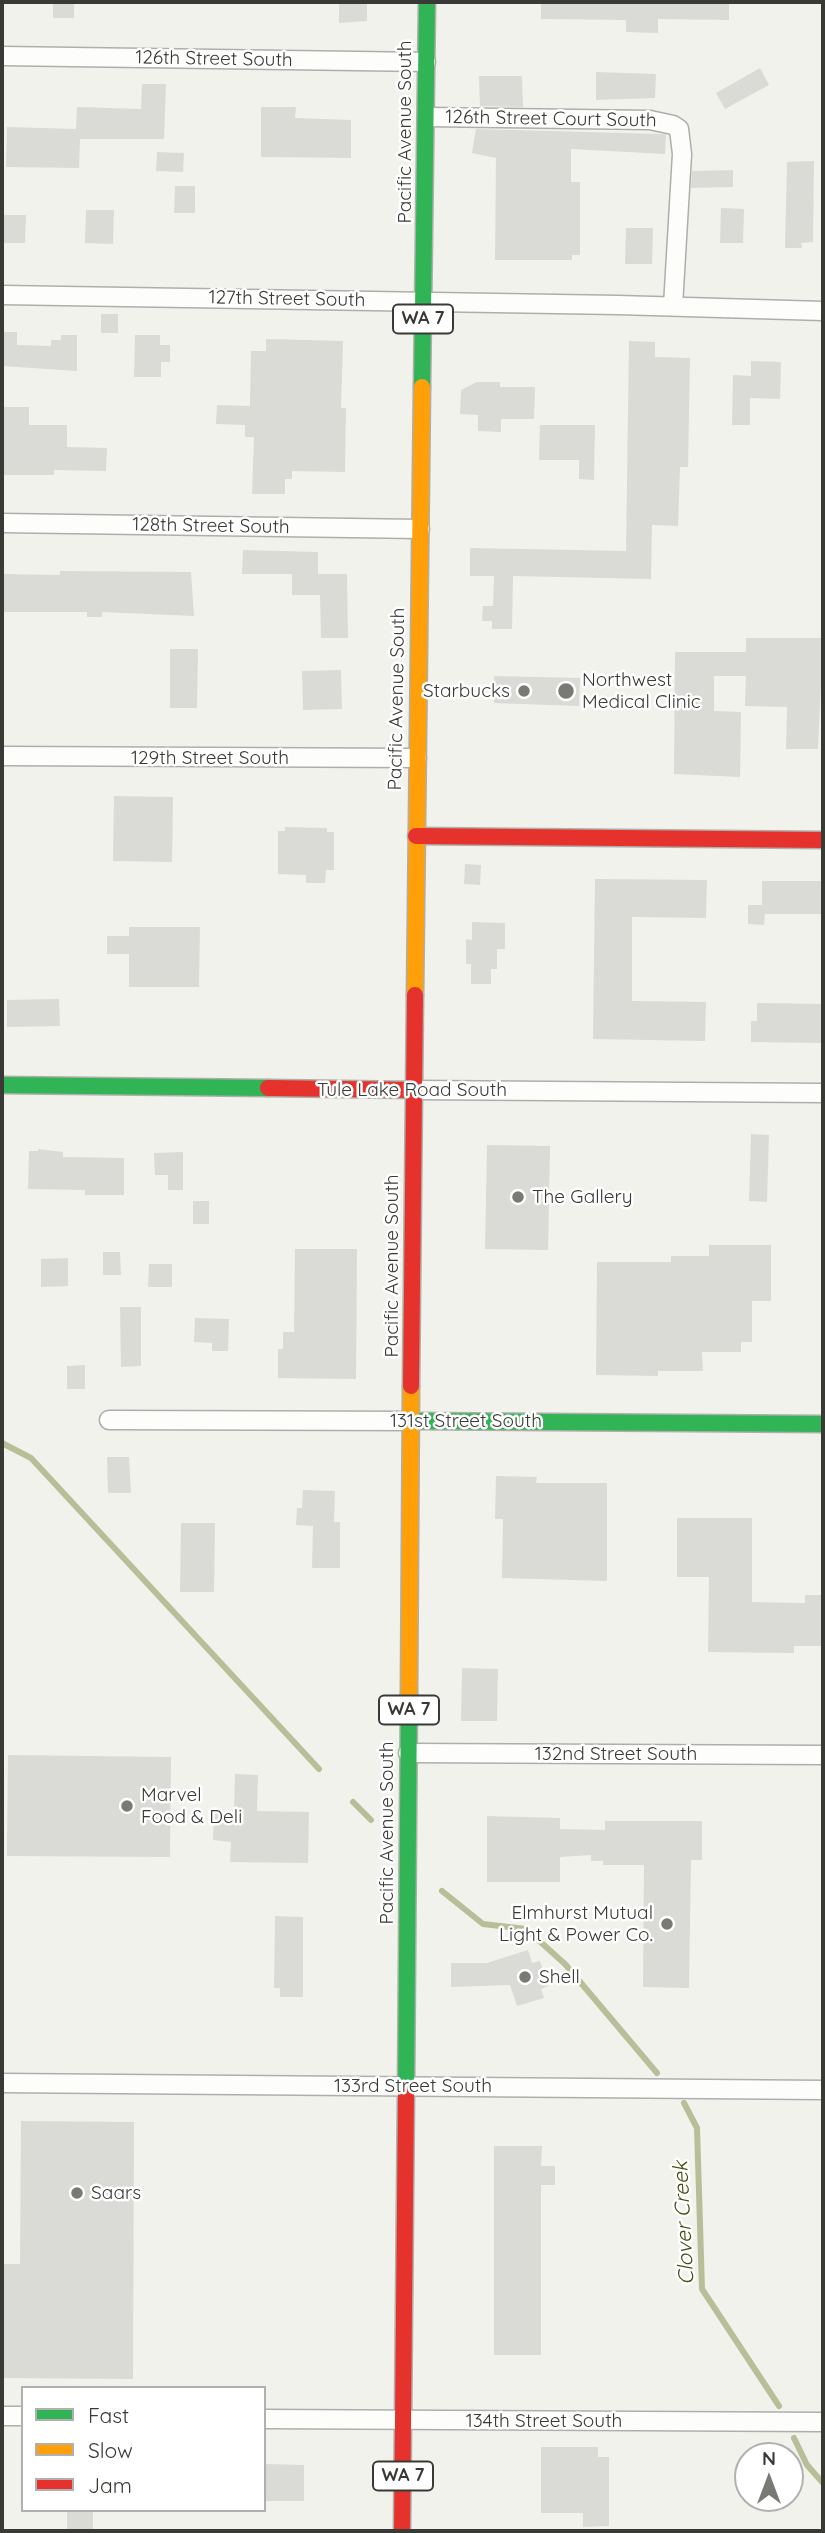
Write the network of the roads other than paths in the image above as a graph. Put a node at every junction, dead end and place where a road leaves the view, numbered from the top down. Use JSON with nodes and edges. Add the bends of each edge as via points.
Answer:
{"nodes":[{"id":1,"x":427,"y":2,"type":"edge"},
{"id":2,"x":2,"y":56,"type":"edge"},
{"id":3,"x":426,"y":61,"type":"junction"},
{"id":4,"x":427,"y":117,"type":"junction"},
{"id":5,"x":2,"y":295,"type":"edge"},
{"id":6,"x":424,"y":303,"type":"junction"},
{"id":7,"x":673,"y":306,"type":"junction"},
{"id":8,"x":823,"y":312,"type":"edge"},
{"id":9,"x":2,"y":523,"type":"edge"},
{"id":10,"x":420,"y":529,"type":"junction"},
{"id":11,"x":2,"y":756,"type":"edge"},
{"id":12,"x":417,"y":758,"type":"junction"},
{"id":13,"x":416,"y":836,"type":"junction"},
{"id":14,"x":823,"y":839,"type":"edge"},
{"id":15,"x":2,"y":1085,"type":"edge"},
{"id":16,"x":414,"y":1090,"type":"junction"},
{"id":17,"x":823,"y":1093,"type":"edge"},
{"id":18,"x":109,"y":1420,"type":"dead end"},
{"id":19,"x":411,"y":1421,"type":"junction"},
{"id":20,"x":823,"y":1424,"type":"edge"},
{"id":21,"x":408,"y":1753,"type":"junction"},
{"id":22,"x":823,"y":1755,"type":"edge"},
{"id":23,"x":2,"y":2083,"type":"edge"},
{"id":24,"x":405,"y":2086,"type":"junction"},
{"id":25,"x":823,"y":2090,"type":"edge"},
{"id":26,"x":2,"y":2416,"type":"edge"},
{"id":27,"x":21,"y":2416,"type":"edge"},
{"id":28,"x":266,"y":2419,"type":"edge"},
{"id":29,"x":403,"y":2420,"type":"junction"},
{"id":30,"x":823,"y":2422,"type":"edge"},
{"id":31,"x":402,"y":2531,"type":"edge"}],
"edges":[{"from":1,"to":3,"type":"main road","name":"Pacific Avenue South","number":"WA 7"},
{"from":2,"to":3,"type":"street","name":"126th Street South"},
{"from":3,"to":4,"type":"main road","name":"Pacific Avenue South","number":"WA 7"},
{"from":4,"to":6,"type":"main road","name":"Pacific Avenue South","number":"WA 7"},
{"from":4,"to":7,"type":"street","name":"126th Street Court South","via":[[650,120],[679,129]]},
{"from":5,"to":6,"type":"street","name":"127th Street South"},
{"from":6,"to":7,"type":"street","name":"127th Street South"},
{"from":6,"to":10,"type":"main road","name":"Pacific Avenue South","number":"WA 7"},
{"from":7,"to":8,"type":"street","name":"127th Street South"},
{"from":9,"to":10,"type":"street","name":"128th Street South"},
{"from":10,"to":12,"type":"main road","name":"Pacific Avenue South","number":"WA 7"},
{"from":11,"to":12,"type":"street","name":"129th Street South"},
{"from":12,"to":13,"type":"main road","name":"Pacific Avenue South","number":"WA 7"},
{"from":13,"to":14,"type":"main road"},
{"from":13,"to":16,"type":"main road","name":"Pacific Avenue South","number":"WA 7"},
{"from":15,"to":16,"type":"main road","name":"Tule Lake Road South"},
{"from":16,"to":17,"type":"street","name":"Tule Lake Road South"},
{"from":16,"to":19,"type":"main road","name":"Pacific Avenue South","number":"WA 7"},
{"from":18,"to":19,"type":"street","name":"131st Street South"},
{"from":19,"to":20,"type":"main road","name":"131st Street South"},
{"from":19,"to":21,"type":"main road","name":"Pacific Avenue South","number":"WA 7"},
{"from":21,"to":22,"type":"street","name":"132nd Street South"},
{"from":21,"to":24,"type":"main road","name":"Pacific Avenue South","number":"WA 7"},
{"from":23,"to":24,"type":"street","name":"133rd Street South"},
{"from":24,"to":25,"type":"street","name":"133rd Street South"},
{"from":24,"to":29,"type":"main road","name":"Pacific Avenue South","number":"WA 7"},
{"from":26,"to":27,"type":"street"},
{"from":28,"to":29,"type":"street","name":"134th Street South"},
{"from":29,"to":30,"type":"street","name":"134th Street South"},
{"from":29,"to":31,"type":"main road","name":"Pacific Avenue South","number":"WA 7"}]}
